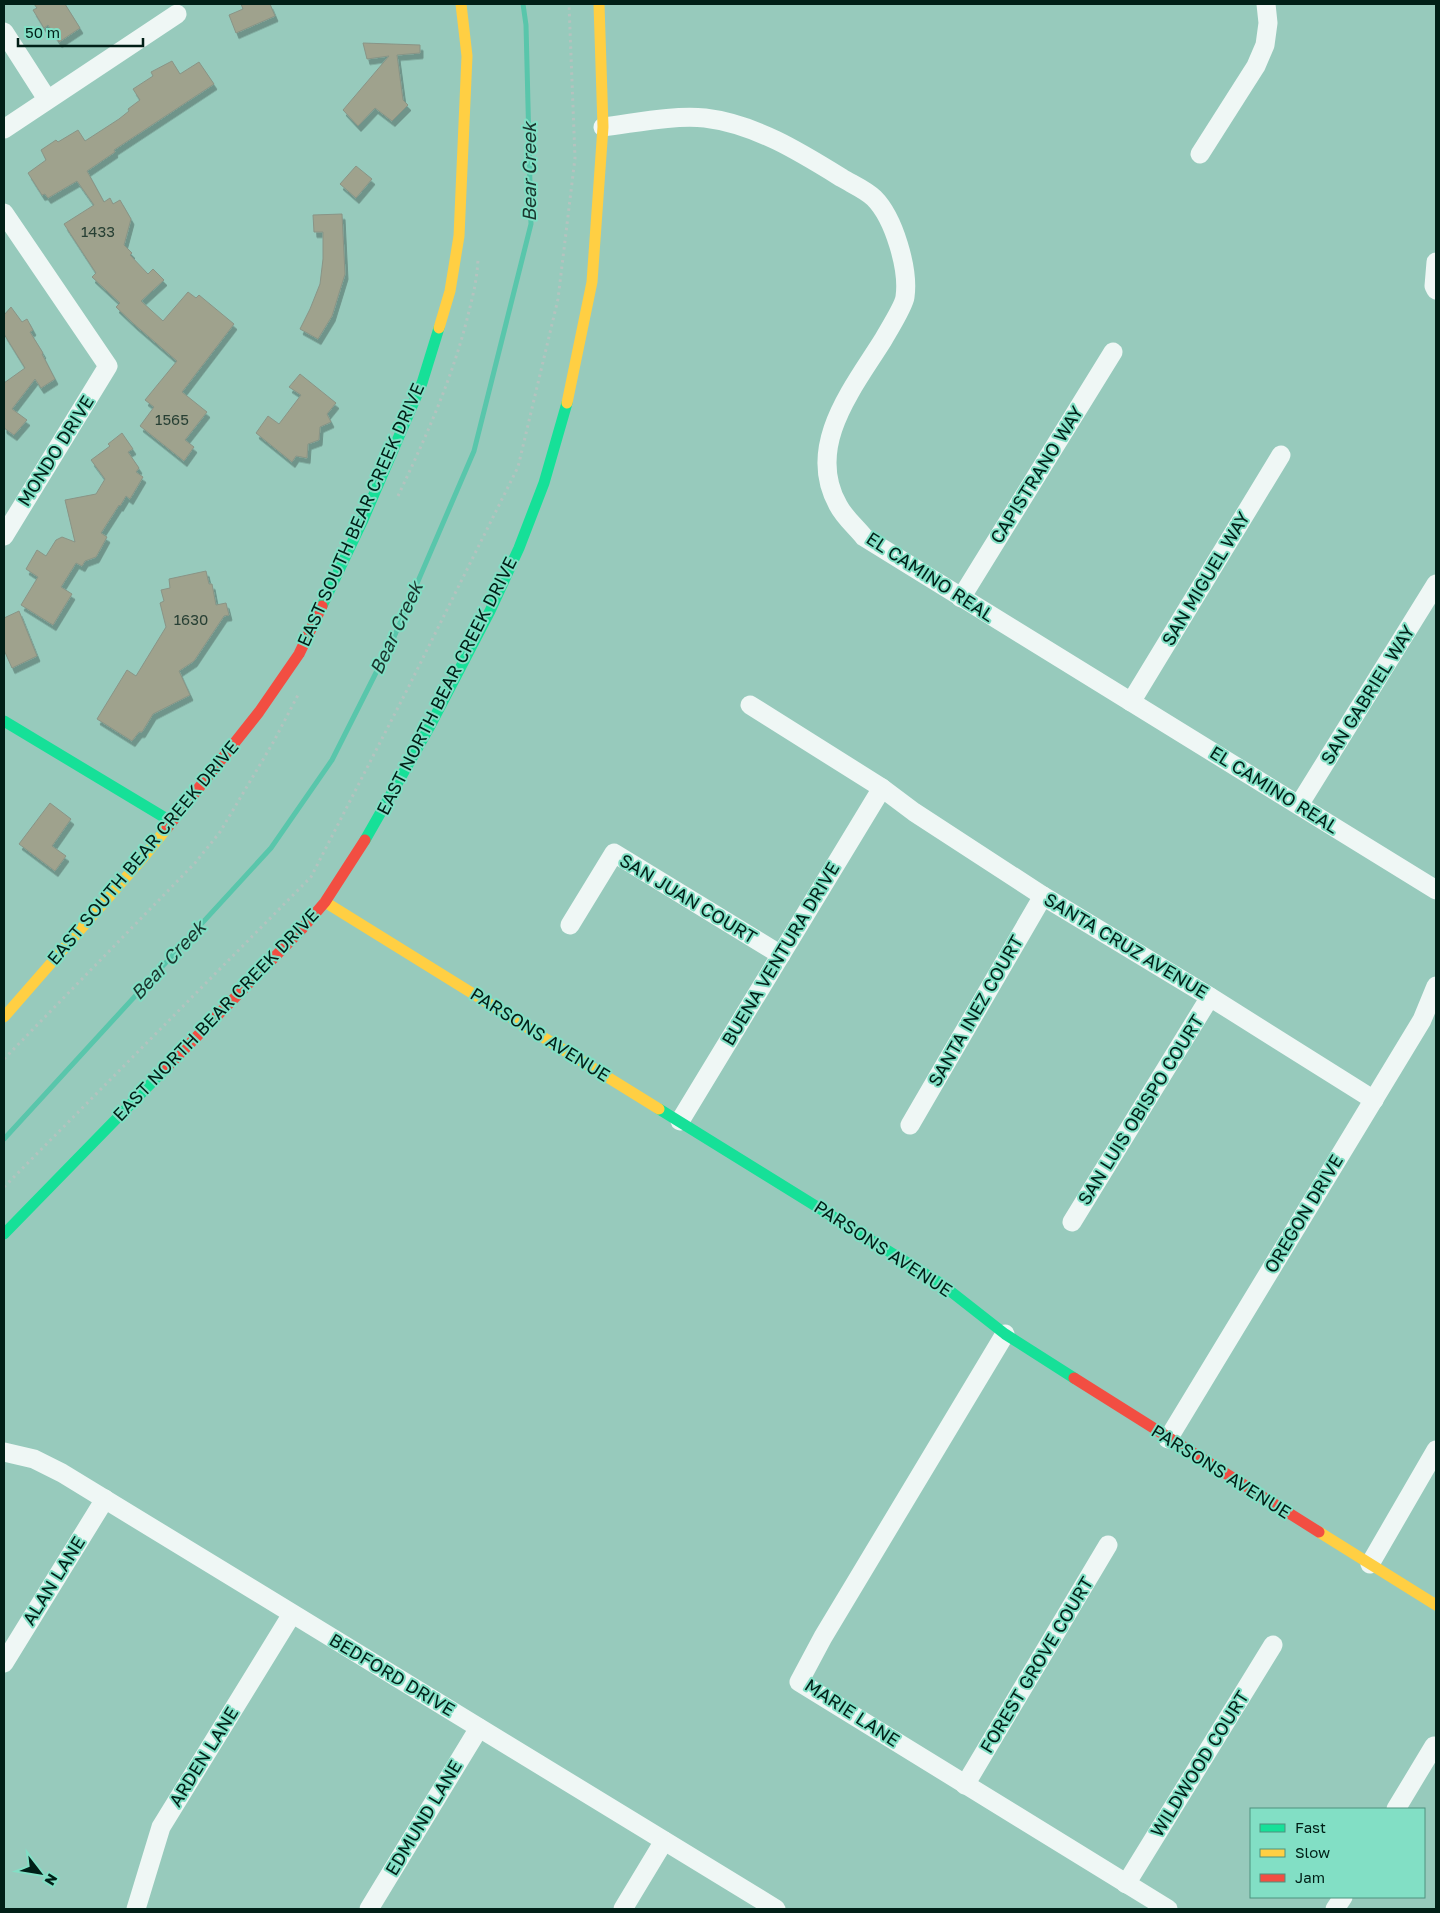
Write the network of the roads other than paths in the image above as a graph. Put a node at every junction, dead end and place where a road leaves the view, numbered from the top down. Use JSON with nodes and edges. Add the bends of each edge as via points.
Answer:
{"nodes":[{"id":1,"x":461,"y":4,"type":"edge"},
{"id":2,"x":599,"y":4,"type":"edge"},
{"id":3,"x":1266,"y":4,"type":"edge"},
{"id":4,"x":177,"y":14,"type":"dead end"},
{"id":5,"x":4,"y":32,"type":"edge"},
{"id":6,"x":47,"y":100,"type":"junction"},
{"id":7,"x":603,"y":127,"type":"junction"},
{"id":8,"x":4,"y":129,"type":"edge"},
{"id":9,"x":1200,"y":154,"type":"dead end"},
{"id":10,"x":4,"y":213,"type":"edge"},
{"id":11,"x":1436,"y":262,"type":"edge"},
{"id":12,"x":1436,"y":290,"type":"edge"},
{"id":13,"x":1113,"y":352,"type":"dead end"},
{"id":14,"x":1281,"y":456,"type":"dead end"},
{"id":15,"x":4,"y":536,"type":"edge"},
{"id":16,"x":1436,"y":584,"type":"edge"},
{"id":17,"x":962,"y":598,"type":"junction"},
{"id":18,"x":1131,"y":702,"type":"junction"},
{"id":19,"x":750,"y":705,"type":"dead end"},
{"id":20,"x":4,"y":721,"type":"edge"},
{"id":21,"x":882,"y":788,"type":"junction"},
{"id":22,"x":1299,"y":806,"type":"junction"},
{"id":23,"x":172,"y":822,"type":"junction"},
{"id":24,"x":1436,"y":890,"type":"edge"},
{"id":25,"x":1043,"y":896,"type":"junction"},
{"id":26,"x":325,"y":902,"type":"junction"},
{"id":27,"x":570,"y":925,"type":"dead end"},
{"id":28,"x":781,"y":955,"type":"junction"},
{"id":29,"x":1436,"y":986,"type":"edge"},
{"id":30,"x":1210,"y":997,"type":"junction"},
{"id":31,"x":4,"y":1017,"type":"edge"},
{"id":32,"x":1374,"y":1100,"type":"junction"},
{"id":33,"x":680,"y":1121,"type":"junction"},
{"id":34,"x":910,"y":1125,"type":"dead end"},
{"id":35,"x":1072,"y":1222,"type":"dead end"},
{"id":36,"x":4,"y":1234,"type":"edge"},
{"id":37,"x":1005,"y":1334,"type":"junction"},
{"id":38,"x":1168,"y":1439,"type":"junction"},
{"id":39,"x":1436,"y":1450,"type":"edge"},
{"id":40,"x":4,"y":1452,"type":"edge"},
{"id":41,"x":105,"y":1499,"type":"junction"},
{"id":42,"x":1108,"y":1545,"type":"dead end"},
{"id":43,"x":1370,"y":1564,"type":"junction"},
{"id":44,"x":1436,"y":1605,"type":"edge"},
{"id":45,"x":292,"y":1614,"type":"junction"},
{"id":46,"x":1273,"y":1645,"type":"dead end"},
{"id":47,"x":4,"y":1663,"type":"edge"},
{"id":48,"x":479,"y":1728,"type":"junction"},
{"id":49,"x":1434,"y":1746,"type":"dead end"},
{"id":50,"x":965,"y":1786,"type":"junction"},
{"id":51,"x":1397,"y":1808,"type":"edge"},
{"id":52,"x":664,"y":1841,"type":"junction"},
{"id":53,"x":1126,"y":1884,"type":"junction"},
{"id":54,"x":1342,"y":1898,"type":"edge"},
{"id":55,"x":136,"y":1909,"type":"edge"},
{"id":56,"x":369,"y":1909,"type":"edge"},
{"id":57,"x":623,"y":1909,"type":"edge"},
{"id":58,"x":776,"y":1909,"type":"edge"},
{"id":59,"x":1168,"y":1909,"type":"edge"},
{"id":60,"x":1335,"y":1909,"type":"edge"}],
"edges":[{"from":1,"to":23,"type":"street","name":"EAST SOUTH BEAR CREEK DRIVE","via":[[467,56],[459,236],[450,292],[422,383],[362,522],[298,654],[259,712]]},
{"from":2,"to":7,"type":"street","name":"EAST NORTH BEAR CREEK DRIVE"},
{"from":3,"to":9,"type":"street","via":[[1265,45],[1256,66]]},
{"from":4,"to":6,"type":"street"},
{"from":5,"to":6,"type":"street"},
{"from":6,"to":8,"type":"street"},
{"from":7,"to":17,"type":"street","name":"EL CAMINO REAL","via":[[686,118],[721,121],[753,130],[798,151],[874,198],[893,227],[904,266],[906,298],[833,423],[826,452],[829,482],[838,506],[864,537]]},
{"from":7,"to":26,"type":"street","name":"EAST NORTH BEAR CREEK DRIVE","via":[[592,282],[570,396],[544,483],[490,611],[439,710],[372,829]]},
{"from":10,"to":15,"type":"street","name":"MONDO DRIVE","via":[[108,366]]},
{"from":11,"to":12,"type":"street"},
{"from":13,"to":17,"type":"street","name":"CAPISTRANO WAY"},
{"from":14,"to":18,"type":"street","name":"SAN MIGUEL WAY"},
{"from":16,"to":22,"type":"street","name":"SAN GABRIEL WAY"},
{"from":17,"to":18,"type":"street","name":"EL CAMINO REAL"},
{"from":18,"to":22,"type":"street","name":"EL CAMINO REAL"},
{"from":19,"to":21,"type":"street","name":"SANTA CRUZ AVENUE"},
{"from":20,"to":23,"type":"street"},
{"from":21,"to":25,"type":"street","name":"SANTA CRUZ AVENUE"},
{"from":21,"to":28,"type":"street","name":"BUENA VENTURA DRIVE"},
{"from":22,"to":24,"type":"street","name":"EL CAMINO REAL"},
{"from":23,"to":31,"type":"street","name":"EAST SOUTH BEAR CREEK DRIVE"},
{"from":25,"to":30,"type":"street","name":"SANTA CRUZ AVENUE"},
{"from":25,"to":34,"type":"street","name":"SANTA INEZ COURT"},
{"from":26,"to":33,"type":"street","name":"PARSONS AVENUE"},
{"from":26,"to":36,"type":"street","name":"EAST NORTH BEAR CREEK DRIVE"},
{"from":27,"to":28,"type":"street","name":"SAN JUAN COURT","via":[[614,853]]},
{"from":28,"to":33,"type":"street","name":"BUENA VENTURA DRIVE"},
{"from":29,"to":32,"type":"street","name":"OREGON DRIVE","via":[[1422,1020]]},
{"from":30,"to":32,"type":"street","name":"SANTA CRUZ AVENUE"},
{"from":30,"to":35,"type":"street","name":"SAN LUIS OBISPO COURT"},
{"from":32,"to":38,"type":"street","name":"OREGON DRIVE"},
{"from":33,"to":37,"type":"street","name":"PARSONS AVENUE","via":[[940,1283]]},
{"from":37,"to":38,"type":"street","name":"PARSONS AVENUE"},
{"from":37,"to":50,"type":"street","name":"MARIE LANE","via":[[799,1682]]},
{"from":38,"to":43,"type":"street","name":"PARSONS AVENUE"},
{"from":39,"to":43,"type":"street"},
{"from":40,"to":41,"type":"street","name":"BEDFORD DRIVE","via":[[34,1459]]},
{"from":41,"to":45,"type":"street","name":"BEDFORD DRIVE"},
{"from":41,"to":47,"type":"street","name":"ALAN LANE"},
{"from":42,"to":50,"type":"street","name":"FOREST GROVE COURT"},
{"from":43,"to":44,"type":"street","name":"PARSONS AVENUE"},
{"from":45,"to":48,"type":"street","name":"BEDFORD DRIVE"},
{"from":45,"to":55,"type":"street","name":"ARDEN LANE","via":[[161,1827]]},
{"from":46,"to":53,"type":"street","name":"WILDWOOD COURT"},
{"from":48,"to":52,"type":"street","name":"BEDFORD DRIVE"},
{"from":48,"to":56,"type":"street","name":"EDMUND LANE"},
{"from":49,"to":51,"type":"street"},
{"from":50,"to":53,"type":"street","name":"MARIE LANE"},
{"from":52,"to":57,"type":"street"},
{"from":52,"to":58,"type":"street","name":"BEDFORD DRIVE"},
{"from":53,"to":59,"type":"street","name":"MARIE LANE"},
{"from":54,"to":60,"type":"street"}]}
